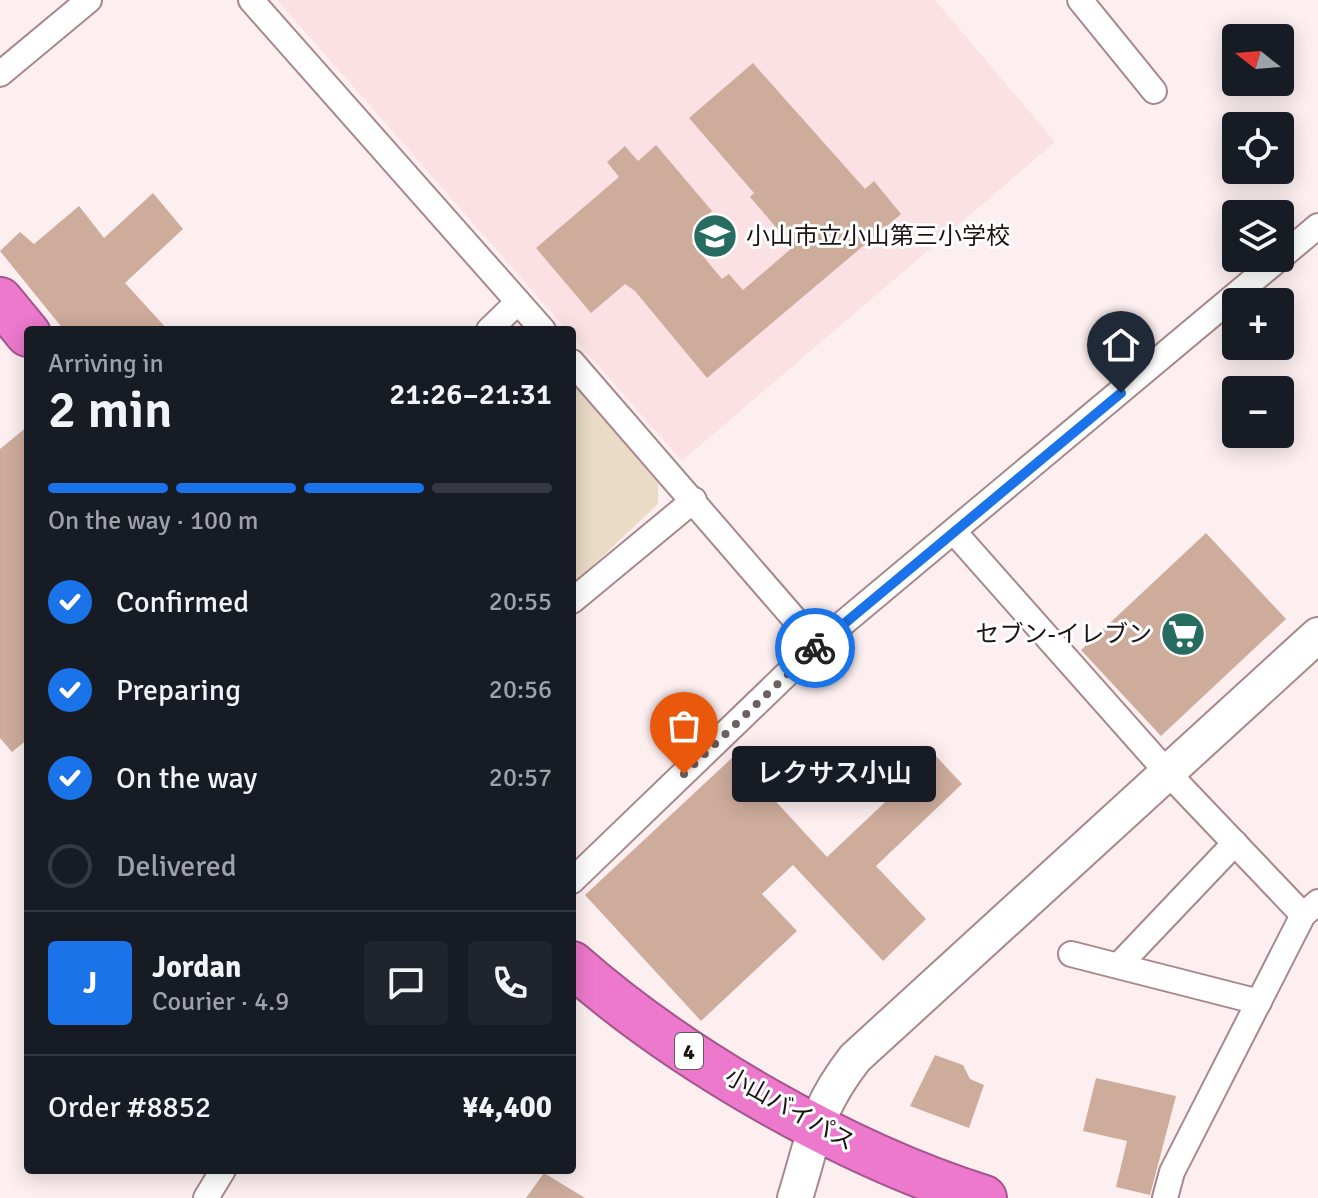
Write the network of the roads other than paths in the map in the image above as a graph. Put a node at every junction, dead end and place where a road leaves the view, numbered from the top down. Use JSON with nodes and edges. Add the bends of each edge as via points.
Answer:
{"nodes":[{"id":1,"x":89,"y":0,"type":"edge"},
{"id":2,"x":251,"y":0,"type":"edge"},
{"id":3,"x":1080,"y":0,"type":"edge"},
{"id":4,"x":0,"y":74,"type":"edge"},
{"id":5,"x":1154,"y":91,"type":"dead end"},
{"id":6,"x":1318,"y":226,"type":"edge"},
{"id":7,"x":0,"y":300,"type":"edge"},
{"id":8,"x":518,"y":302,"type":"junction"},
{"id":9,"x":493,"y":326,"type":"edge"},
{"id":10,"x":539,"y":326,"type":"edge"},
{"id":11,"x":24,"y":329,"type":"edge"},
{"id":12,"x":576,"y":367,"type":"edge"},
{"id":13,"x":694,"y":500,"type":"junction"},
{"id":14,"x":955,"y":533,"type":"junction"},
{"id":15,"x":576,"y":598,"type":"edge"},
{"id":16,"x":1318,"y":635,"type":"edge"},
{"id":17,"x":817,"y":645,"type":"junction"},
{"id":18,"x":1166,"y":771,"type":"junction"},
{"id":19,"x":1235,"y":843,"type":"junction"},
{"id":20,"x":576,"y":877,"type":"edge"},
{"id":21,"x":1310,"y":908,"type":"edge"},
{"id":22,"x":1071,"y":954,"type":"dead end"},
{"id":23,"x":1119,"y":965,"type":"junction"},
{"id":24,"x":576,"y":967,"type":"edge"},
{"id":25,"x":1259,"y":1002,"type":"junction"},
{"id":26,"x":814,"y":1126,"type":"junction"},
{"id":27,"x":221,"y":1174,"type":"edge"},
{"id":28,"x":206,"y":1198,"type":"edge"},
{"id":29,"x":795,"y":1198,"type":"edge"},
{"id":30,"x":984,"y":1198,"type":"edge"},
{"id":31,"x":1165,"y":1198,"type":"edge"}],
"edges":[{"from":1,"to":4,"type":"street"},
{"from":2,"to":8,"type":"street"},
{"from":3,"to":5,"type":"street"},
{"from":6,"to":14,"type":"street"},
{"from":7,"to":11,"type":"highway"},
{"from":8,"to":9,"type":"street"},
{"from":8,"to":10,"type":"street"},
{"from":12,"to":13,"type":"street"},
{"from":13,"to":15,"type":"street"},
{"from":13,"to":17,"type":"street"},
{"from":14,"to":17,"type":"street"},
{"from":14,"to":18,"type":"street"},
{"from":16,"to":18,"type":"street"},
{"from":17,"to":20,"type":"street"},
{"from":18,"to":19,"type":"street"},
{"from":18,"to":26,"type":"street","via":[[855,1058],[829,1091]]},
{"from":19,"to":21,"type":"street"},
{"from":19,"to":23,"type":"street"},
{"from":21,"to":25,"type":"street"},
{"from":22,"to":23,"type":"street"},
{"from":23,"to":25,"type":"street"},
{"from":24,"to":26,"type":"highway","name":"小山バイパス","number":"4","via":[[701,1059]]},
{"from":25,"to":31,"type":"street","via":[[1172,1172]]},
{"from":26,"to":29,"type":"street"},
{"from":26,"to":30,"type":"highway","name":"小山バイパス","number":"4","via":[[883,1160]]},
{"from":27,"to":28,"type":"street"}]}
